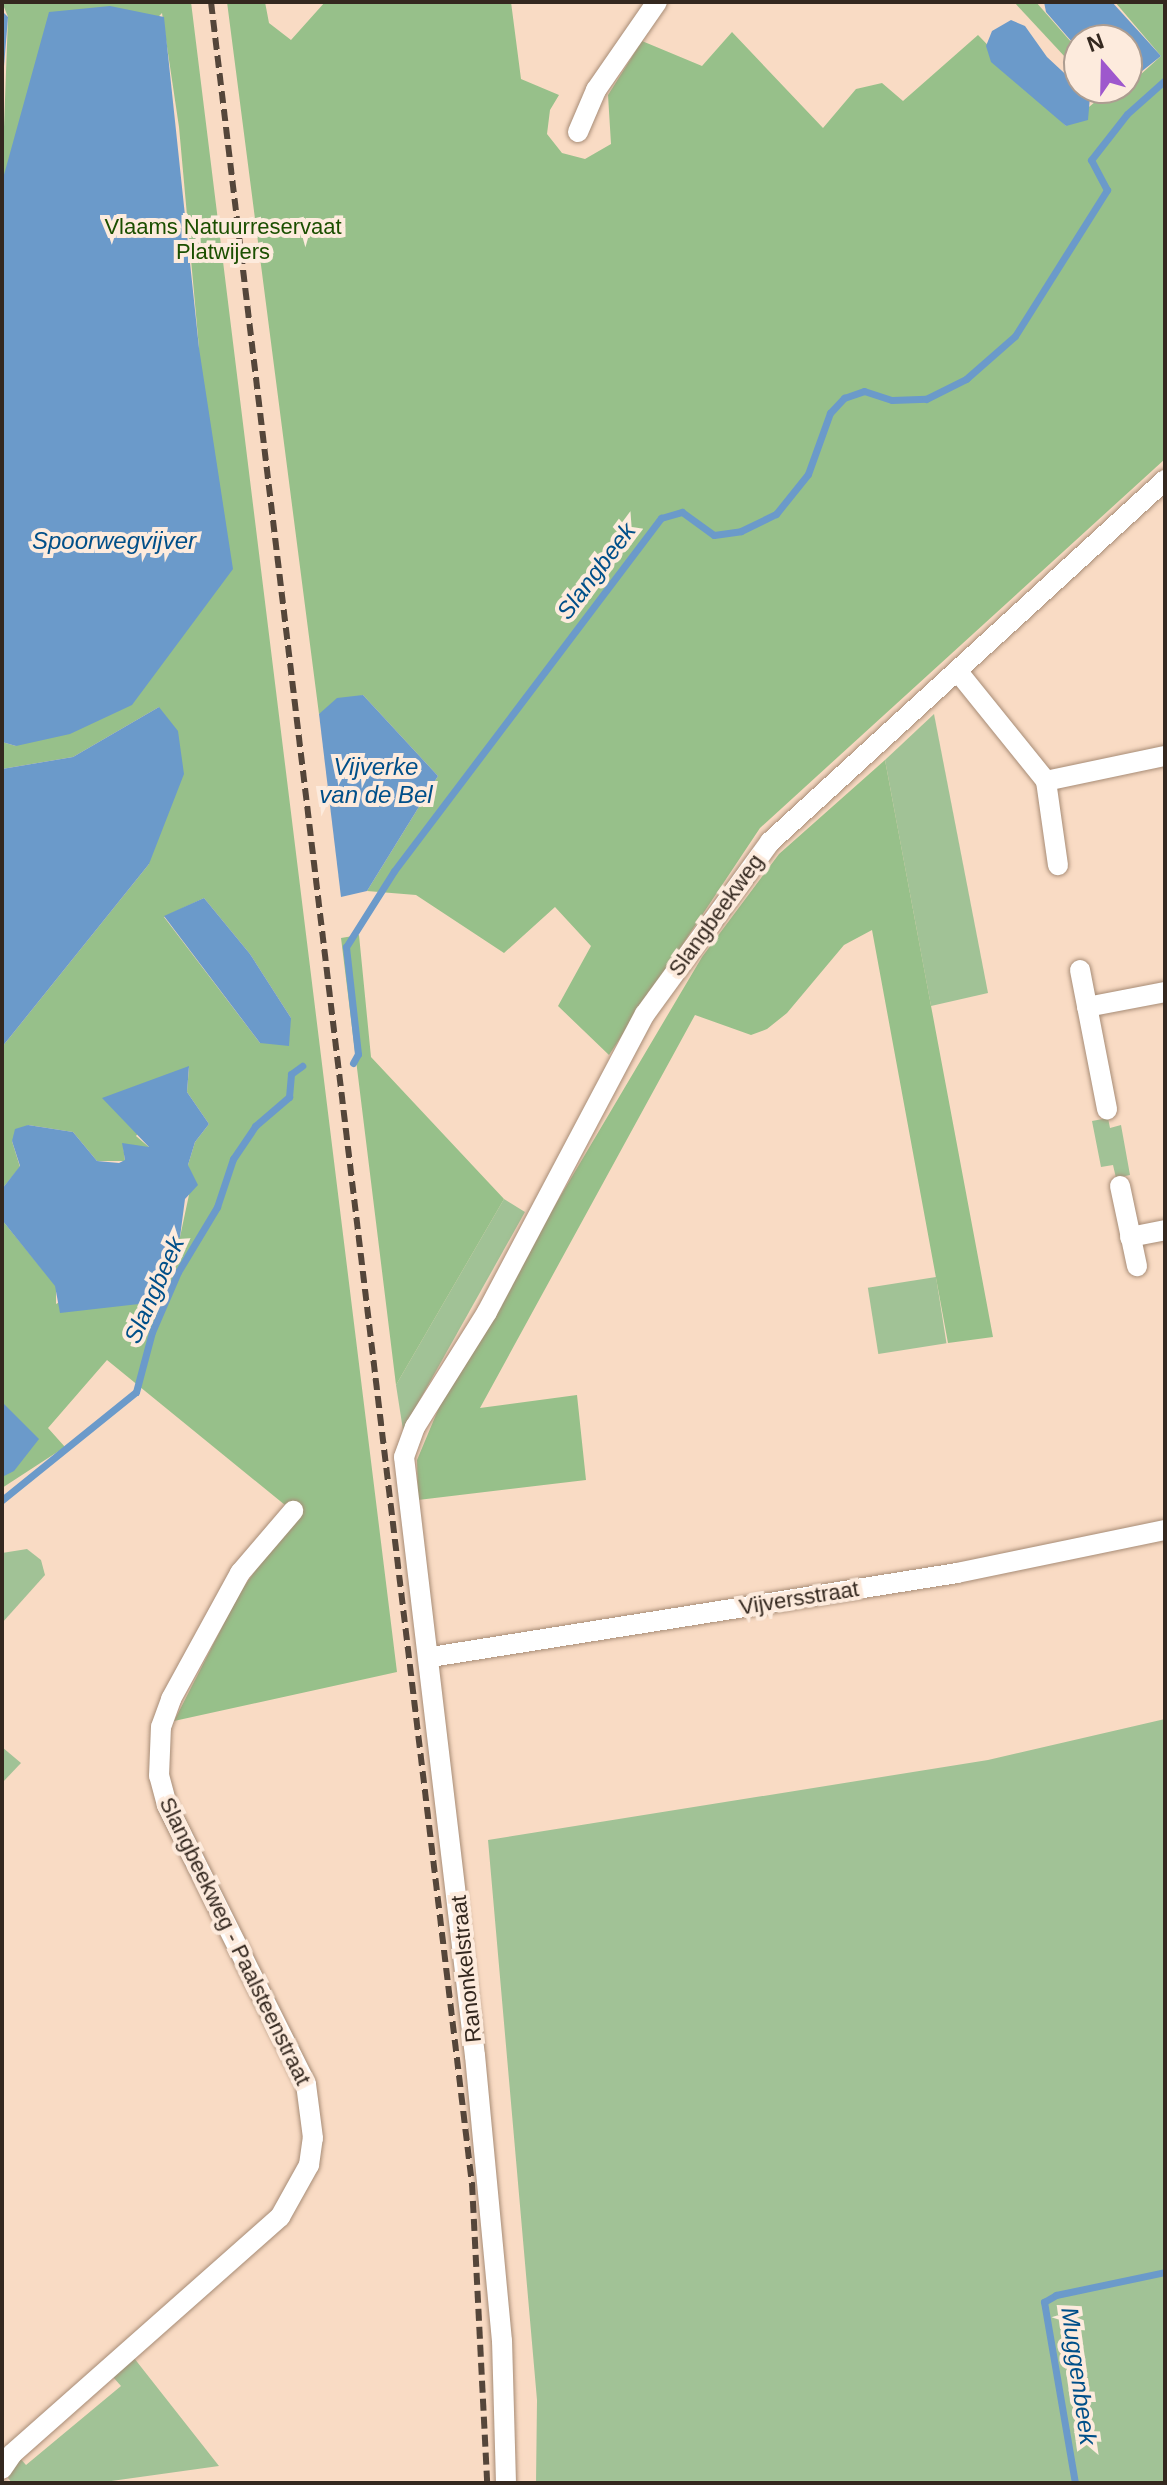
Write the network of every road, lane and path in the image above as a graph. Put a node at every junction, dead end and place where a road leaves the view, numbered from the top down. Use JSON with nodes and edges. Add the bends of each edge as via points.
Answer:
{"nodes":[{"id":1,"x":657,"y":2,"type":"edge"},
{"id":2,"x":578,"y":132,"type":"dead end"},
{"id":3,"x":1165,"y":480,"type":"edge"},
{"id":4,"x":959,"y":673,"type":"junction"},
{"id":5,"x":1165,"y":756,"type":"edge"},
{"id":6,"x":1046,"y":781,"type":"junction"},
{"id":7,"x":1058,"y":865,"type":"dead end"},
{"id":8,"x":1080,"y":970,"type":"dead end"},
{"id":9,"x":1165,"y":992,"type":"edge"},
{"id":10,"x":1087,"y":1007,"type":"junction"},
{"id":11,"x":1107,"y":1109,"type":"dead end"},
{"id":12,"x":1120,"y":1186,"type":"dead end"},
{"id":13,"x":1165,"y":1230,"type":"edge"},
{"id":14,"x":1130,"y":1237,"type":"junction"},
{"id":15,"x":1137,"y":1266,"type":"dead end"},
{"id":16,"x":404,"y":1457,"type":"joint"},
{"id":17,"x":293,"y":1511,"type":"dead end"},
{"id":18,"x":1165,"y":1530,"type":"edge"},
{"id":19,"x":431,"y":1657,"type":"junction"},
{"id":20,"x":2,"y":2469,"type":"edge"},
{"id":21,"x":506,"y":2483,"type":"edge"}],
"edges":[{"from":1,"to":2,"type":"street","via":[[596,90]]},
{"from":3,"to":4,"type":"street","name":"Slangbeekweg"},
{"from":4,"to":6,"type":"street"},
{"from":4,"to":16,"type":"street","name":"Slangbeekweg","via":[[770,842],[689,948],[645,1014],[487,1312],[415,1427]]},
{"from":5,"to":6,"type":"street"},
{"from":6,"to":7,"type":"street"},
{"from":8,"to":10,"type":"street"},
{"from":9,"to":10,"type":"street"},
{"from":10,"to":11,"type":"street"},
{"from":12,"to":14,"type":"street"},
{"from":13,"to":14,"type":"street"},
{"from":14,"to":15,"type":"street"},
{"from":16,"to":19,"type":"street","name":"Ranonkelstraat"},
{"from":17,"to":20,"type":"street","name":"Slangbeekweg - Paalsteenstraat","via":[[240,1573],[171,1699],[161,1727],[159,1776],[167,1805],[306,2084],[313,2138],[309,2165],[280,2217],[12,2454]]},
{"from":18,"to":19,"type":"street","name":"Vijversstraat","via":[[957,1573]]},
{"from":19,"to":21,"type":"street","name":"Ranonkelstraat","via":[[502,2341]]}]}
